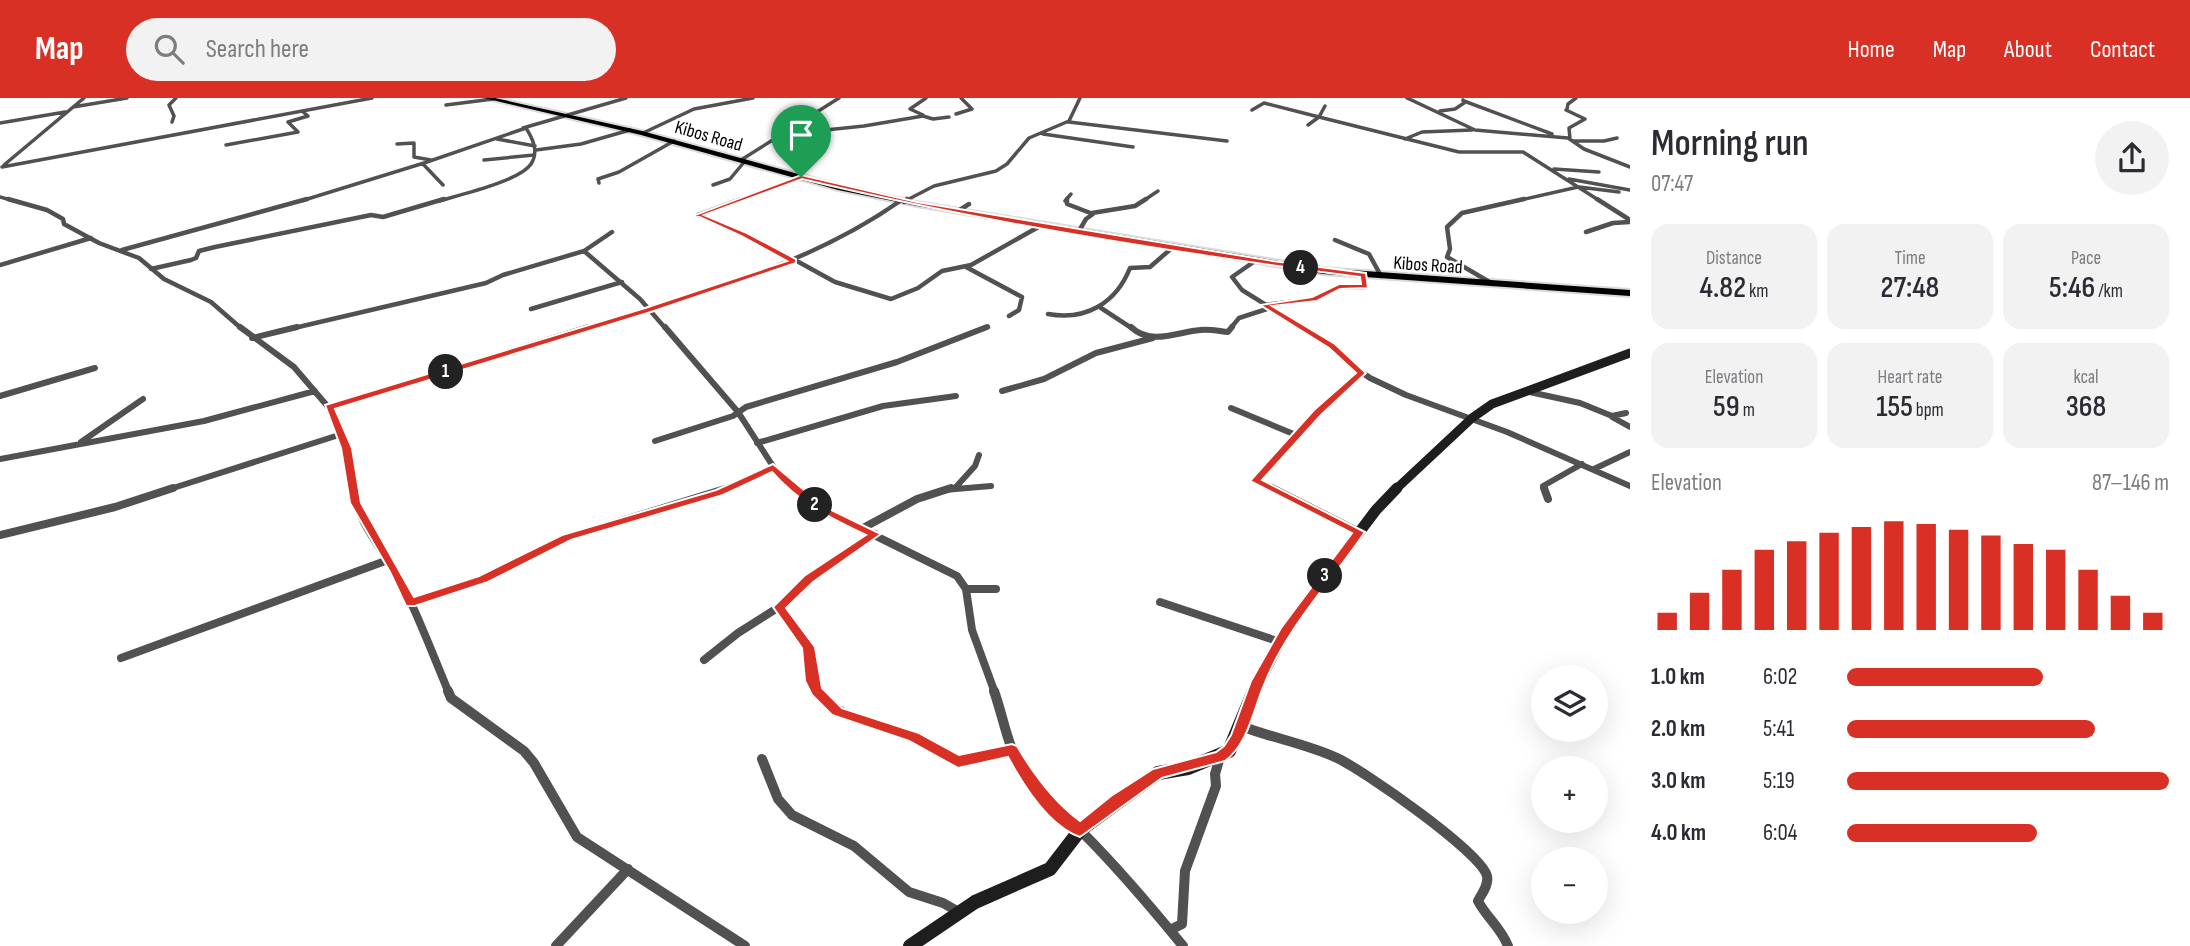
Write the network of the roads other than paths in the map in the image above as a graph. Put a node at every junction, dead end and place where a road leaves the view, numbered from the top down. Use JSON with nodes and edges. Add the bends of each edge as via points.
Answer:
{"nodes":[{"id":1,"x":84,"y":98,"type":"edge"},
{"id":2,"x":127,"y":98,"type":"edge"},
{"id":3,"x":176,"y":98,"type":"edge"},
{"id":4,"x":372,"y":98,"type":"edge"},
{"id":5,"x":626,"y":98,"type":"edge"},
{"id":6,"x":753,"y":98,"type":"edge"},
{"id":7,"x":839,"y":98,"type":"edge"},
{"id":8,"x":926,"y":98,"type":"edge"},
{"id":9,"x":961,"y":98,"type":"edge"},
{"id":10,"x":1080,"y":98,"type":"edge"},
{"id":11,"x":1407,"y":98,"type":"edge"},
{"id":12,"x":1576,"y":98,"type":"edge"},
{"id":13,"x":490,"y":99,"type":"edge"},
{"id":14,"x":1463,"y":100,"type":"edge"},
{"id":15,"x":446,"y":106,"type":"dead end"},
{"id":16,"x":1325,"y":106,"type":"dead end"},
{"id":17,"x":72,"y":107,"type":"junction"},
{"id":18,"x":1252,"y":110,"type":"dead end"},
{"id":19,"x":302,"y":111,"type":"junction"},
{"id":20,"x":66,"y":112,"type":"junction"},
{"id":21,"x":1440,"y":112,"type":"junction"},
{"id":22,"x":566,"y":114,"type":"junction"},
{"id":23,"x":956,"y":114,"type":"dead end"},
{"id":24,"x":923,"y":116,"type":"junction"},
{"id":25,"x":949,"y":117,"type":"dead end"},
{"id":26,"x":1319,"y":117,"type":"junction"},
{"id":27,"x":173,"y":122,"type":"dead end"},
{"id":28,"x":1069,"y":122,"type":"junction"},
{"id":29,"x":0,"y":123,"type":"edge"},
{"id":30,"x":1308,"y":125,"type":"dead end"},
{"id":31,"x":523,"y":128,"type":"junction"},
{"id":32,"x":630,"y":130,"type":"junction"},
{"id":33,"x":1475,"y":130,"type":"junction"},
{"id":34,"x":643,"y":133,"type":"junction"},
{"id":35,"x":1041,"y":134,"type":"junction"},
{"id":36,"x":778,"y":135,"type":"junction"},
{"id":37,"x":1563,"y":138,"type":"junction"},
{"id":38,"x":1617,"y":138,"type":"dead end"},
{"id":39,"x":496,"y":139,"type":"junction"},
{"id":40,"x":1404,"y":139,"type":"junction"},
{"id":41,"x":1572,"y":140,"type":"junction"},
{"id":42,"x":674,"y":141,"type":"junction"},
{"id":43,"x":1227,"y":141,"type":"dead end"},
{"id":44,"x":123,"y":144,"type":"junction"},
{"id":45,"x":397,"y":144,"type":"dead end"},
{"id":46,"x":226,"y":145,"type":"dead end"},
{"id":47,"x":1133,"y":148,"type":"dead end"},
{"id":48,"x":126,"y":150,"type":"dead end"},
{"id":49,"x":535,"y":150,"type":"junction"},
{"id":50,"x":484,"y":160,"type":"dead end"},
{"id":51,"x":743,"y":160,"type":"junction"},
{"id":52,"x":435,"y":161,"type":"junction"},
{"id":53,"x":423,"y":164,"type":"junction"},
{"id":54,"x":1,"y":167,"type":"edge"},
{"id":55,"x":1630,"y":167,"type":"edge"},
{"id":56,"x":1552,"y":169,"type":"junction"},
{"id":57,"x":1599,"y":172,"type":"dead end"},
{"id":58,"x":801,"y":177,"type":"junction"},
{"id":59,"x":1569,"y":180,"type":"junction"},
{"id":60,"x":598,"y":183,"type":"dead end"},
{"id":61,"x":443,"y":185,"type":"dead end"},
{"id":62,"x":713,"y":185,"type":"dead end"},
{"id":63,"x":1578,"y":187,"type":"junction"},
{"id":64,"x":1158,"y":191,"type":"dead end"},
{"id":65,"x":1628,"y":192,"type":"edge"},
{"id":66,"x":1071,"y":194,"type":"dead end"},
{"id":67,"x":0,"y":197,"type":"edge"},
{"id":68,"x":902,"y":202,"type":"junction"},
{"id":69,"x":969,"y":204,"type":"dead end"},
{"id":70,"x":958,"y":211,"type":"junction"},
{"id":71,"x":1092,"y":214,"type":"junction"},
{"id":72,"x":1630,"y":221,"type":"edge"},
{"id":73,"x":1042,"y":225,"type":"junction"},
{"id":74,"x":1079,"y":231,"type":"junction"},
{"id":75,"x":612,"y":232,"type":"dead end"},
{"id":76,"x":1586,"y":232,"type":"dead end"},
{"id":77,"x":91,"y":238,"type":"junction"},
{"id":78,"x":1335,"y":240,"type":"dead end"},
{"id":79,"x":1173,"y":247,"type":"junction"},
{"id":80,"x":121,"y":250,"type":"junction"},
{"id":81,"x":584,"y":251,"type":"junction"},
{"id":82,"x":794,"y":261,"type":"junction"},
{"id":83,"x":1255,"y":261,"type":"junction"},
{"id":84,"x":0,"y":265,"type":"edge"},
{"id":85,"x":967,"y":267,"type":"junction"},
{"id":86,"x":151,"y":269,"type":"junction"},
{"id":87,"x":1363,"y":275,"type":"junction"},
{"id":88,"x":1381,"y":276,"type":"junction"},
{"id":89,"x":622,"y":282,"type":"junction"},
{"id":90,"x":1494,"y":285,"type":"junction"},
{"id":91,"x":1630,"y":293,"type":"edge"},
{"id":92,"x":1267,"y":306,"type":"junction"},
{"id":93,"x":1101,"y":308,"type":"junction"},
{"id":94,"x":531,"y":309,"type":"dead end"},
{"id":95,"x":648,"y":310,"type":"junction"},
{"id":96,"x":1048,"y":314,"type":"dead end"},
{"id":97,"x":1009,"y":316,"type":"dead end"},
{"id":98,"x":988,"y":327,"type":"dead end"},
{"id":99,"x":253,"y":338,"type":"junction"},
{"id":100,"x":1154,"y":338,"type":"junction"},
{"id":101,"x":1630,"y":353,"type":"edge"},
{"id":102,"x":95,"y":368,"type":"dead end"},
{"id":103,"x":1361,"y":373,"type":"junction"},
{"id":104,"x":1524,"y":390,"type":"junction"},
{"id":105,"x":315,"y":391,"type":"junction"},
{"id":106,"x":1002,"y":391,"type":"dead end"},
{"id":107,"x":956,"y":396,"type":"dead end"},
{"id":108,"x":0,"y":397,"type":"edge"},
{"id":109,"x":143,"y":399,"type":"dead end"},
{"id":110,"x":329,"y":408,"type":"junction"},
{"id":111,"x":1231,"y":408,"type":"dead end"},
{"id":112,"x":738,"y":412,"type":"junction"},
{"id":113,"x":1626,"y":413,"type":"dead end"},
{"id":114,"x":1612,"y":416,"type":"junction"},
{"id":115,"x":1472,"y":418,"type":"junction"},
{"id":116,"x":1630,"y":426,"type":"edge"},
{"id":117,"x":342,"y":434,"type":"junction"},
{"id":118,"x":1296,"y":435,"type":"junction"},
{"id":119,"x":655,"y":441,"type":"dead end"},
{"id":120,"x":757,"y":443,"type":"junction"},
{"id":121,"x":77,"y":445,"type":"junction"},
{"id":122,"x":1630,"y":452,"type":"edge"},
{"id":123,"x":979,"y":455,"type":"dead end"},
{"id":124,"x":0,"y":459,"type":"edge"},
{"id":125,"x":1582,"y":464,"type":"junction"},
{"id":126,"x":773,"y":467,"type":"junction"},
{"id":127,"x":1594,"y":469,"type":"junction"},
{"id":128,"x":991,"y":486,"type":"dead end"},
{"id":129,"x":1630,"y":486,"type":"edge"},
{"id":130,"x":955,"y":488,"type":"junction"},
{"id":131,"x":1548,"y":499,"type":"dead end"},
{"id":132,"x":863,"y":528,"type":"junction"},
{"id":133,"x":1359,"y":532,"type":"junction"},
{"id":134,"x":875,"y":534,"type":"junction"},
{"id":135,"x":0,"y":535,"type":"edge"},
{"id":136,"x":388,"y":560,"type":"junction"},
{"id":137,"x":966,"y":589,"type":"junction"},
{"id":138,"x":996,"y":589,"type":"dead end"},
{"id":139,"x":1160,"y":601,"type":"dead end"},
{"id":140,"x":411,"y":603,"type":"junction"},
{"id":141,"x":779,"y":607,"type":"junction"},
{"id":142,"x":1280,"y":642,"type":"junction"},
{"id":143,"x":121,"y":658,"type":"dead end"},
{"id":144,"x":704,"y":660,"type":"dead end"},
{"id":145,"x":1241,"y":726,"type":"junction"},
{"id":146,"x":1012,"y":750,"type":"junction"},
{"id":147,"x":1220,"y":757,"type":"junction"},
{"id":148,"x":762,"y":759,"type":"dead end"},
{"id":149,"x":1080,"y":831,"type":"junction"},
{"id":150,"x":628,"y":869,"type":"junction"},
{"id":151,"x":960,"y":912,"type":"junction"},
{"id":152,"x":1170,"y":930,"type":"junction"},
{"id":153,"x":556,"y":946,"type":"edge"},
{"id":154,"x":745,"y":946,"type":"edge"},
{"id":155,"x":910,"y":946,"type":"edge"},
{"id":156,"x":1183,"y":946,"type":"edge"},
{"id":157,"x":1507,"y":946,"type":"edge"}],
"edges":[{"from":1,"to":17,"type":"street"},
{"from":2,"to":17,"type":"street"},
{"from":3,"to":27,"type":"street","via":[[169,104]]},
{"from":4,"to":19,"type":"street"},
{"from":5,"to":22,"type":"street"},
{"from":6,"to":34,"type":"street","via":[[694,109]]},
{"from":7,"to":36,"type":"street"},
{"from":8,"to":24,"type":"street","via":[[910,109]]},
{"from":9,"to":23,"type":"street","via":[[972,109]]},
{"from":10,"to":28,"type":"street"},
{"from":11,"to":21,"type":"street"},
{"from":12,"to":41,"type":"street","via":[[1567,110],[1585,119],[1569,128]]},
{"from":13,"to":15,"type":"street"},
{"from":13,"to":22,"type":"main road","name":"Kibos Road"},
{"from":14,"to":21,"type":"street","via":[[1457,109]]},
{"from":14,"to":37,"type":"street"},
{"from":16,"to":26,"type":"street"},
{"from":17,"to":20,"type":"street"},
{"from":18,"to":26,"type":"street","via":[[1264,103]]},
{"from":19,"to":44,"type":"street"},
{"from":19,"to":46,"type":"street","via":[[308,116],[288,122],[298,132]]},
{"from":20,"to":29,"type":"street"},
{"from":20,"to":54,"type":"street"},
{"from":21,"to":33,"type":"street"},
{"from":22,"to":31,"type":"street"},
{"from":22,"to":32,"type":"main road","name":"Kibos Road"},
{"from":24,"to":25,"type":"street"},
{"from":24,"to":36,"type":"street"},
{"from":26,"to":30,"type":"street"},
{"from":26,"to":40,"type":"street"},
{"from":28,"to":35,"type":"street"},
{"from":28,"to":43,"type":"street"},
{"from":31,"to":39,"type":"street"},
{"from":31,"to":49,"type":"street"},
{"from":32,"to":34,"type":"main road","name":"Kibos Road"},
{"from":32,"to":49,"type":"street","via":[[582,144]]},
{"from":33,"to":37,"type":"street"},
{"from":33,"to":40,"type":"street","via":[[1422,132]]},
{"from":34,"to":42,"type":"main road","name":"Kibos Road"},
{"from":35,"to":47,"type":"street"},
{"from":35,"to":68,"type":"street","via":[[1029,139],[1001,170],[944,184]]},
{"from":36,"to":51,"type":"street"},
{"from":37,"to":41,"type":"street"},
{"from":38,"to":41,"type":"street"},
{"from":39,"to":49,"type":"street"},
{"from":39,"to":52,"type":"street"},
{"from":40,"to":56,"type":"street","via":[[1462,152],[1522,151]]},
{"from":41,"to":55,"type":"street"},
{"from":42,"to":51,"type":"main road","name":"Kibos Road"},
{"from":42,"to":60,"type":"street","via":[[620,172],[598,179]]},
{"from":44,"to":48,"type":"street"},
{"from":44,"to":54,"type":"street"},
{"from":45,"to":52,"type":"street","via":[[414,143],[415,158]]},
{"from":49,"to":50,"type":"street"},
{"from":49,"to":86,"type":"street","via":[[533,161],[521,172],[383,217],[371,215],[215,247],[199,251],[191,260]]},
{"from":51,"to":58,"type":"main road","name":"Kibos Road"},
{"from":51,"to":62,"type":"street","via":[[730,179]]},
{"from":52,"to":53,"type":"street"},
{"from":53,"to":61,"type":"street"},
{"from":53,"to":80,"type":"street"},
{"from":56,"to":57,"type":"street"},
{"from":56,"to":59,"type":"street"},
{"from":58,"to":68,"type":"main road","name":"Kibos Road"},
{"from":58,"to":82,"type":"street","via":[[698,215]]},
{"from":59,"to":63,"type":"street"},
{"from":59,"to":65,"type":"street"},
{"from":63,"to":65,"type":"street"},
{"from":63,"to":72,"type":"street"},
{"from":63,"to":90,"type":"street","via":[[1467,211],[1450,222],[1447,257]]},
{"from":64,"to":71,"type":"street","via":[[1135,206]]},
{"from":66,"to":71,"type":"street","via":[[1067,204]]},
{"from":67,"to":77,"type":"street","via":[[54,213],[64,224]]},
{"from":68,"to":70,"type":"main road","name":"Kibos Road"},
{"from":68,"to":82,"type":"street","via":[[839,241]]},
{"from":69,"to":70,"type":"street"},
{"from":70,"to":73,"type":"main road","name":"Kibos Road"},
{"from":71,"to":74,"type":"street"},
{"from":72,"to":76,"type":"street"},
{"from":73,"to":74,"type":"main road","name":"Kibos Road"},
{"from":73,"to":85,"type":"street"},
{"from":74,"to":79,"type":"main road","name":"Kibos Road"},
{"from":75,"to":81,"type":"street"},
{"from":77,"to":80,"type":"street"},
{"from":77,"to":84,"type":"street"},
{"from":78,"to":88,"type":"street","via":[[1369,254]]},
{"from":79,"to":83,"type":"main road","name":"Kibos Road"},
{"from":79,"to":93,"type":"street","via":[[1150,267],[1130,268],[1127,281]]},
{"from":80,"to":86,"type":"street"},
{"from":81,"to":89,"type":"street"},
{"from":81,"to":99,"type":"street","via":[[486,283]]},
{"from":82,"to":85,"type":"street","via":[[829,279],[888,299],[916,289],[942,271]]},
{"from":82,"to":95,"type":"street"},
{"from":83,"to":87,"type":"main road","name":"Kibos Road"},
{"from":83,"to":92,"type":"street","via":[[1232,277],[1246,294]]},
{"from":85,"to":97,"type":"street","via":[[1023,299],[1019,310]]},
{"from":86,"to":99,"type":"street","via":[[216,305]]},
{"from":87,"to":88,"type":"main road","name":"Kibos Road"},
{"from":87,"to":92,"type":"street","via":[[1365,287],[1339,287],[1314,299]]},
{"from":88,"to":90,"type":"main road","name":"Kibos Road"},
{"from":89,"to":94,"type":"street"},
{"from":89,"to":95,"type":"street"},
{"from":90,"to":91,"type":"main road","name":"Kibos Road"},
{"from":92,"to":100,"type":"street","via":[[1240,317],[1228,332],[1201,330]]},
{"from":92,"to":103,"type":"street","via":[[1332,346]]},
{"from":93,"to":96,"type":"street","via":[[1086,314]]},
{"from":93,"to":100,"type":"street"},
{"from":95,"to":110,"type":"street"},
{"from":95,"to":112,"type":"street"},
{"from":98,"to":112,"type":"street","via":[[897,362]]},
{"from":99,"to":105,"type":"street","via":[[285,359]]},
{"from":100,"to":106,"type":"street","via":[[1096,353],[1044,379]]},
{"from":101,"to":104,"type":"street"},
{"from":102,"to":108,"type":"street"},
{"from":103,"to":115,"type":"street"},
{"from":103,"to":118,"type":"street"},
{"from":104,"to":114,"type":"street"},
{"from":104,"to":115,"type":"street"},
{"from":105,"to":110,"type":"street"},
{"from":105,"to":121,"type":"street","via":[[204,421]]},
{"from":107,"to":120,"type":"street","via":[[883,406]]},
{"from":109,"to":121,"type":"street"},
{"from":110,"to":117,"type":"street"},
{"from":111,"to":118,"type":"street"},
{"from":112,"to":119,"type":"street"},
{"from":112,"to":120,"type":"street"},
{"from":113,"to":114,"type":"street"},
{"from":114,"to":116,"type":"street"},
{"from":115,"to":125,"type":"street"},
{"from":115,"to":133,"type":"street","via":[[1425,460]]},
{"from":117,"to":135,"type":"street","via":[[115,507]]},
{"from":117,"to":136,"type":"street","via":[[355,503]]},
{"from":118,"to":133,"type":"street","via":[[1256,481]]},
{"from":120,"to":126,"type":"street"},
{"from":121,"to":124,"type":"street"},
{"from":122,"to":127,"type":"street"},
{"from":123,"to":130,"type":"street"},
{"from":125,"to":127,"type":"street"},
{"from":125,"to":131,"type":"street","via":[[1543,486]]},
{"from":126,"to":132,"type":"street","via":[[819,509]]},
{"from":126,"to":140,"type":"street","via":[[719,492],[566,538],[484,579]]},
{"from":127,"to":129,"type":"street"},
{"from":128,"to":130,"type":"street"},
{"from":130,"to":132,"type":"street","via":[[916,500]]},
{"from":132,"to":134,"type":"street"},
{"from":133,"to":142,"type":"street"},
{"from":134,"to":137,"type":"street","via":[[952,573]]},
{"from":134,"to":141,"type":"street","via":[[808,579]]},
{"from":136,"to":140,"type":"street"},
{"from":136,"to":143,"type":"street"},
{"from":137,"to":138,"type":"street"},
{"from":137,"to":146,"type":"street","via":[[972,630]]},
{"from":139,"to":142,"type":"street"},
{"from":140,"to":150,"type":"street","via":[[451,698],[524,751],[578,837]]},
{"from":141,"to":144,"type":"street"},
{"from":141,"to":146,"type":"street","via":[[808,647],[816,691],[837,711],[902,732],[958,762]]},
{"from":142,"to":145,"type":"street","via":[[1258,681]]},
{"from":145,"to":147,"type":"street","via":[[1229,751]]},
{"from":145,"to":157,"type":"street","via":[[1356,767],[1472,856],[1486,873],[1487,885],[1478,901],[1489,921],[1502,930]]},
{"from":146,"to":149,"type":"street","via":[[1026,776]]},
{"from":147,"to":149,"type":"street","via":[[1158,773]]},
{"from":147,"to":152,"type":"street","via":[[1216,786],[1185,872],[1182,924]]},
{"from":148,"to":151,"type":"street","via":[[778,799],[792,815],[854,846],[909,892]]},
{"from":149,"to":151,"type":"street","via":[[1050,869]]},
{"from":149,"to":152,"type":"street"},
{"from":150,"to":153,"type":"street"},
{"from":150,"to":154,"type":"street"},
{"from":151,"to":155,"type":"street"},
{"from":152,"to":156,"type":"street"}]}
